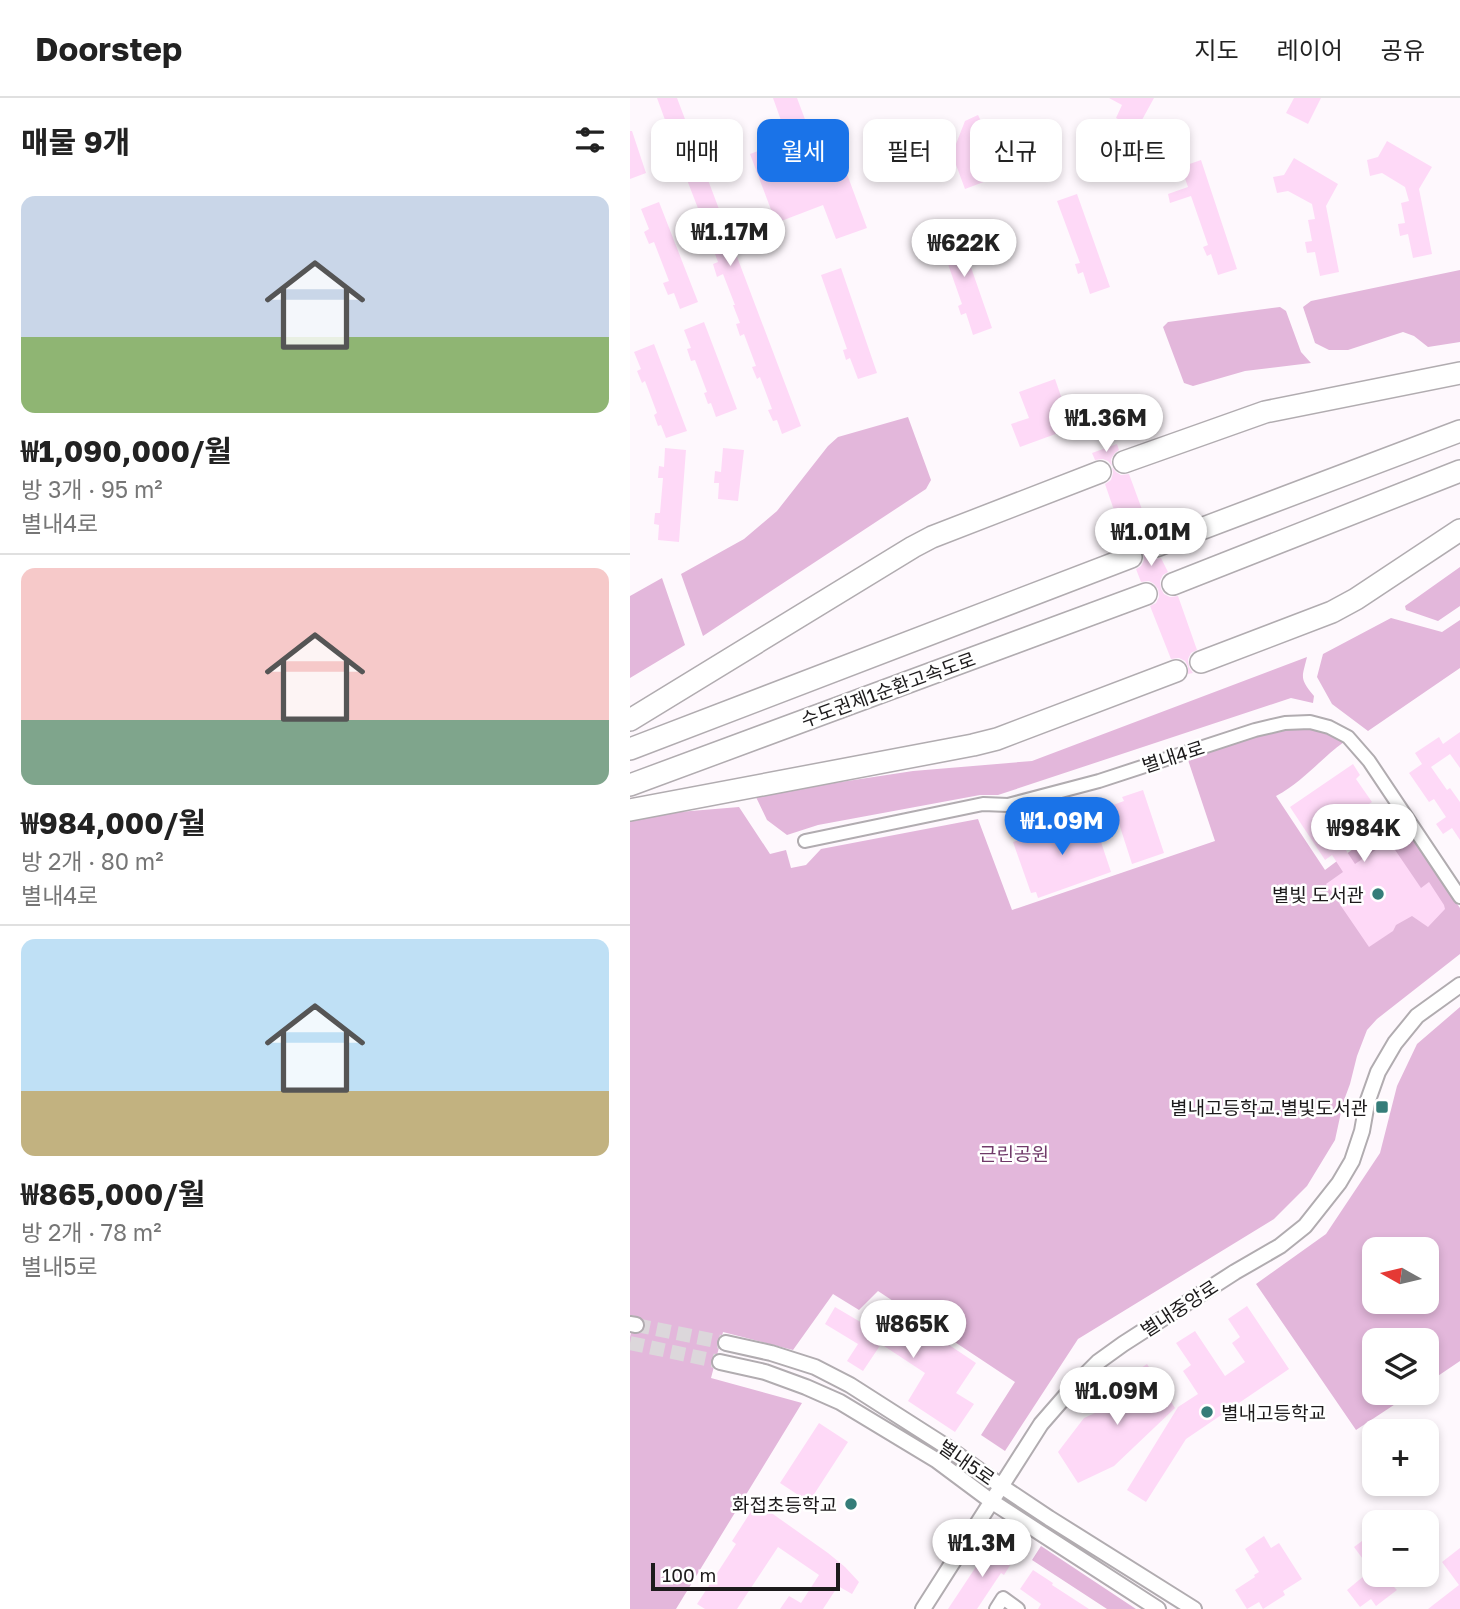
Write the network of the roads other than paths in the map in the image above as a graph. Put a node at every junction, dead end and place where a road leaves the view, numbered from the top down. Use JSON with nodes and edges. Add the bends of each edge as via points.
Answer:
{"nodes":[{"id":1,"x":1460,"y":373,"type":"edge"},
{"id":2,"x":1460,"y":431,"type":"edge"},
{"id":3,"x":1124,"y":462,"type":"dead end"},
{"id":4,"x":1460,"y":471,"type":"edge"},
{"id":5,"x":1100,"y":472,"type":"dead end"},
{"id":6,"x":1460,"y":530,"type":"edge"},
{"id":7,"x":1156,"y":547,"type":"dead end"},
{"id":8,"x":1131,"y":557,"type":"dead end"},
{"id":9,"x":1174,"y":584,"type":"dead end"},
{"id":10,"x":1146,"y":594,"type":"dead end"},
{"id":11,"x":1201,"y":662,"type":"dead end"},
{"id":12,"x":1176,"y":671,"type":"dead end"},
{"id":13,"x":630,"y":720,"type":"edge"},
{"id":14,"x":630,"y":749,"type":"edge"},
{"id":15,"x":630,"y":785,"type":"edge"},
{"id":16,"x":630,"y":810,"type":"edge"},
{"id":17,"x":806,"y":841,"type":"dead end"},
{"id":18,"x":1460,"y":897,"type":"edge"},
{"id":19,"x":1460,"y":985,"type":"edge"},
{"id":20,"x":726,"y":1343,"type":"tunnel mouth"},
{"id":21,"x":720,"y":1362,"type":"tunnel mouth"},
{"id":22,"x":1001,"y":1486,"type":"junction"},
{"id":23,"x":991,"y":1501,"type":"junction"},
{"id":24,"x":999,"y":1604,"type":"edge"},
{"id":25,"x":923,"y":1609,"type":"edge"},
{"id":26,"x":1018,"y":1609,"type":"edge"},
{"id":27,"x":1158,"y":1609,"type":"edge"},
{"id":28,"x":1194,"y":1609,"type":"edge"}],
"edges":[{"from":1,"to":3,"type":"highway","via":[[1265,412]]},
{"from":2,"to":7,"type":"highway"},
{"from":4,"to":9,"type":"highway"},
{"from":5,"to":13,"type":"highway","via":[[913,547]]},
{"from":6,"to":11,"type":"highway","via":[[1332,612]]},
{"from":8,"to":14,"type":"highway","name":"수도권제1순환고속도로"},
{"from":10,"to":15,"type":"highway","name":"수도권제1순환고속도로"},
{"from":12,"to":16,"type":"highway","via":[[997,739]]},
{"from":17,"to":18,"type":"street","name":"별내4로","via":[[983,804],[1008,804],[1099,781],[1255,730],[1310,722],[1348,737],[1369,761]]},
{"from":19,"to":22,"type":"street","name":"별내중앙로","via":[[1417,1016],[1395,1043],[1378,1072],[1352,1161],[1305,1226],[1098,1362],[1041,1424]]},
{"from":20,"to":22,"type":"street","name":"별내5로","via":[[815,1367],[850,1385]]},
{"from":21,"to":23,"type":"street","name":"별내5로","via":[[765,1372],[840,1402],[936,1460]]},
{"from":22,"to":23,"type":"street","name":"별내중앙로"},
{"from":22,"to":28,"type":"street","name":"별내5로"},
{"from":23,"to":25,"type":"street","name":"별내중앙로"},
{"from":23,"to":27,"type":"street","name":"별내5로"},
{"from":24,"to":26,"type":"street"}]}
